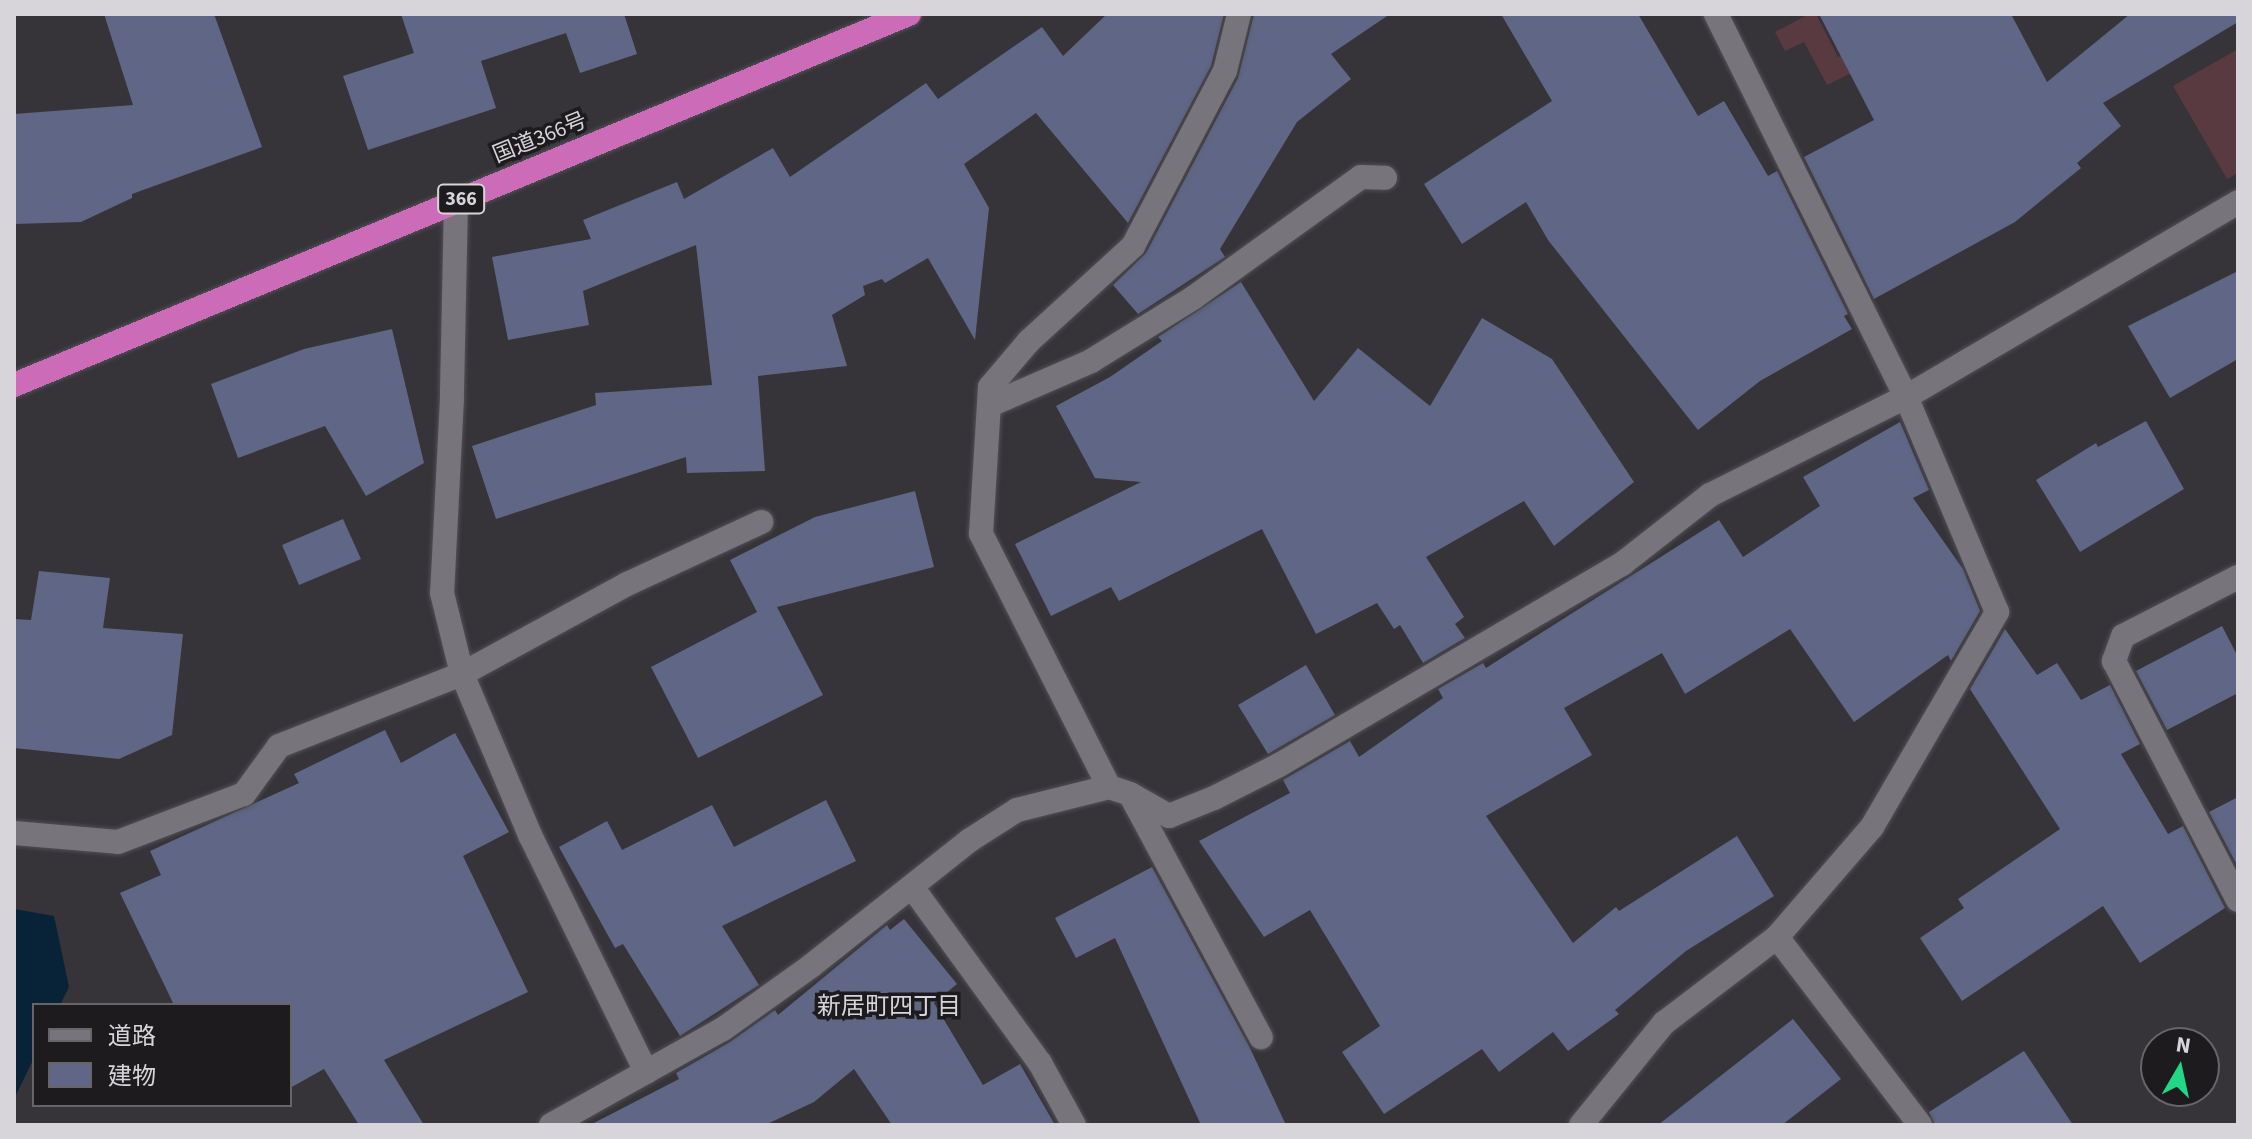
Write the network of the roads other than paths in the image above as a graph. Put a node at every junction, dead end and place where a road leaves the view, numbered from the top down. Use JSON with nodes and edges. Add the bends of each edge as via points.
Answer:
{"nodes":[{"id":1,"x":909,"y":14,"type":"edge"},
{"id":2,"x":1239,"y":14,"type":"edge"},
{"id":3,"x":1716,"y":14,"type":"edge"},
{"id":4,"x":880,"y":20,"type":"edge"},
{"id":5,"x":1385,"y":178,"type":"dead end"},
{"id":6,"x":456,"y":201,"type":"junction"},
{"id":7,"x":2238,"y":202,"type":"edge"},
{"id":8,"x":14,"y":385,"type":"edge"},
{"id":9,"x":1906,"y":397,"type":"junction"},
{"id":10,"x":990,"y":405,"type":"junction"},
{"id":11,"x":761,"y":522,"type":"dead end"},
{"id":12,"x":2238,"y":577,"type":"edge"},
{"id":13,"x":462,"y":674,"type":"junction"},
{"id":14,"x":1120,"y":790,"type":"junction"},
{"id":15,"x":14,"y":833,"type":"edge"},
{"id":16,"x":912,"y":887,"type":"junction"},
{"id":17,"x":2238,"y":900,"type":"edge"},
{"id":18,"x":1777,"y":937,"type":"junction"},
{"id":19,"x":1261,"y":1037,"type":"dead end"},
{"id":20,"x":646,"y":1072,"type":"junction"},
{"id":21,"x":551,"y":1125,"type":"edge"},
{"id":22,"x":1074,"y":1125,"type":"edge"},
{"id":23,"x":1581,"y":1125,"type":"edge"},
{"id":24,"x":1920,"y":1125,"type":"edge"}],
"edges":[{"from":1,"to":4,"type":"highway","name":"国道366号","number":"366"},
{"from":2,"to":10,"type":"street","via":[[1225,71],[1133,246],[1029,341],[990,387]]},
{"from":3,"to":9,"type":"street"},
{"from":4,"to":6,"type":"highway","name":"国道366号","number":"366"},
{"from":5,"to":10,"type":"street","via":[[1361,177],[1193,298],[1091,361]]},
{"from":6,"to":8,"type":"highway","name":"国道366号","number":"366"},
{"from":6,"to":13,"type":"street","via":[[442,593]]},
{"from":7,"to":9,"type":"street"},
{"from":9,"to":14,"type":"street","via":[[1710,495],[1622,564],[1279,765],[1169,816]]},
{"from":9,"to":18,"type":"street","via":[[1997,612],[1872,827]]},
{"from":10,"to":14,"type":"street","via":[[981,534]]},
{"from":11,"to":13,"type":"street","via":[[627,584]]},
{"from":12,"to":17,"type":"street","via":[[2123,636],[2114,661]]},
{"from":13,"to":15,"type":"street","via":[[279,746],[244,794],[118,842]]},
{"from":13,"to":20,"type":"street","via":[[530,835]]},
{"from":14,"to":16,"type":"street","via":[[1017,810]]},
{"from":14,"to":19,"type":"street"},
{"from":16,"to":20,"type":"street","via":[[723,1029]]},
{"from":16,"to":22,"type":"street","via":[[1040,1063]]},
{"from":18,"to":23,"type":"street","via":[[1664,1023]]},
{"from":18,"to":24,"type":"street"},
{"from":20,"to":21,"type":"street"}]}
